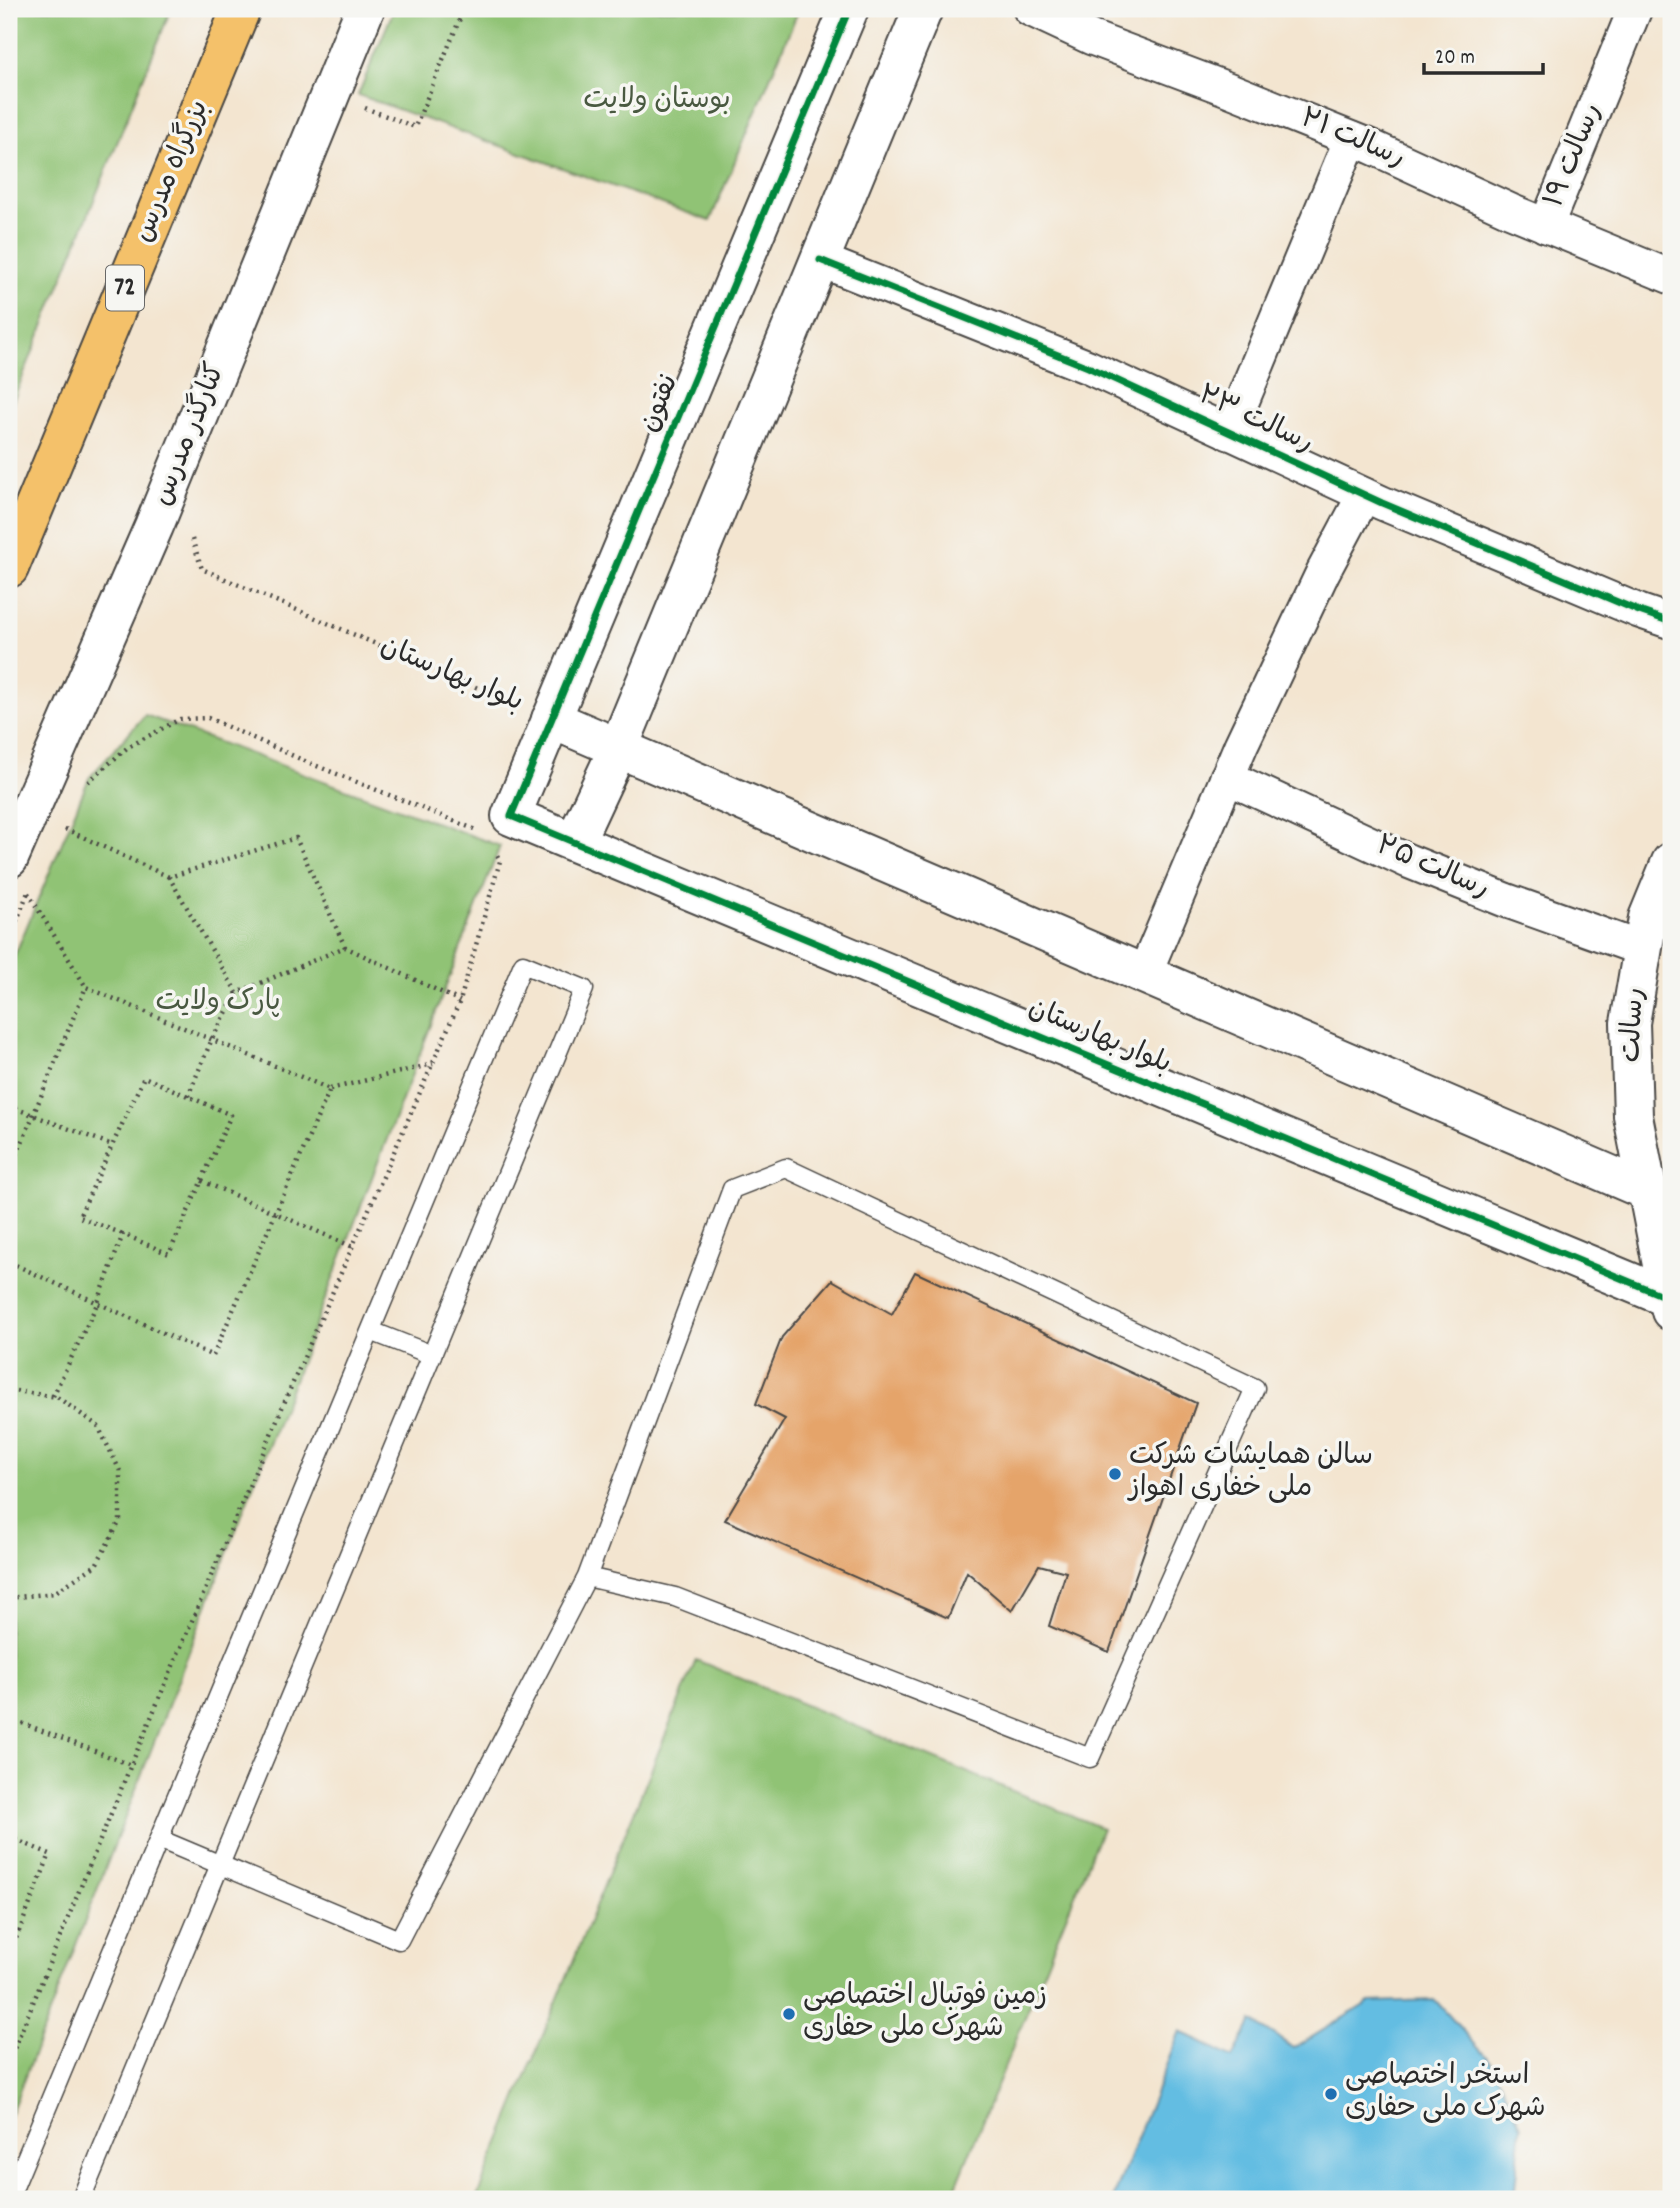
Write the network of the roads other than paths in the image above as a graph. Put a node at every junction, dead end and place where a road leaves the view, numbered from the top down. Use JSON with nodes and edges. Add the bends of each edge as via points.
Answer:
{"nodes":[{"id":1,"x":241,"y":9,"type":"edge"},
{"id":2,"x":365,"y":9,"type":"edge"},
{"id":3,"x":849,"y":9,"type":"edge"},
{"id":4,"x":923,"y":9,"type":"edge"},
{"id":5,"x":1030,"y":9,"type":"edge"},
{"id":6,"x":1635,"y":9,"type":"edge"},
{"id":7,"x":1351,"y":139,"type":"junction"},
{"id":8,"x":1546,"y":226,"type":"junction"},
{"id":9,"x":820,"y":260,"type":"junction"},
{"id":10,"x":1671,"y":277,"type":"edge"},
{"id":11,"x":1229,"y":433,"type":"junction"},
{"id":12,"x":1364,"y":495,"type":"junction"},
{"id":13,"x":9,"y":568,"type":"edge"},
{"id":14,"x":1671,"y":622,"type":"edge"},
{"id":15,"x":551,"y":719,"type":"junction"},
{"id":16,"x":618,"y":749,"type":"junction"},
{"id":17,"x":1227,"y":777,"type":"junction"},
{"id":18,"x":511,"y":816,"type":"joint"},
{"id":19,"x":575,"y":841,"type":"junction"},
{"id":20,"x":1671,"y":862,"type":"edge"},
{"id":21,"x":21,"y":870,"type":"edge"},
{"id":22,"x":1642,"y":949,"type":"junction"},
{"id":23,"x":1144,"y":975,"type":"junction"},
{"id":24,"x":1660,"y":1196,"type":"edge"},
{"id":25,"x":1670,"y":1303,"type":"edge"},
{"id":26,"x":371,"y":1331,"type":"junction"},
{"id":27,"x":432,"y":1355,"type":"junction"},
{"id":28,"x":587,"y":1577,"type":"junction"},
{"id":29,"x":159,"y":1839,"type":"junction"},
{"id":30,"x":220,"y":1864,"type":"junction"},
{"id":31,"x":9,"y":2199,"type":"edge"},
{"id":32,"x":80,"y":2199,"type":"edge"}],
"edges":[{"from":1,"to":13,"type":"highway","name":"بزرگراه مدرس","number":"72"},
{"from":2,"to":21,"type":"street","name":"کنارگذر مدرس","via":[[172,482]]},
{"from":3,"to":15,"type":"street","name":"نفتون"},
{"from":4,"to":9,"type":"street"},
{"from":5,"to":7,"type":"street","name":"رسالت ۲۱","via":[[1092,38]]},
{"from":6,"to":8,"type":"street","name":"رسالت ۱۹"},
{"from":7,"to":8,"type":"street","name":"رسالت ۲۱"},
{"from":7,"to":11,"type":"street"},
{"from":8,"to":10,"type":"street","name":"رسالت ۲۱"},
{"from":9,"to":11,"type":"street","name":"رسالت ۲۳","via":[[1063,356]]},
{"from":9,"to":16,"type":"street"},
{"from":11,"to":12,"type":"street","name":"رسالت ۲۳"},
{"from":12,"to":14,"type":"street","name":"رسالت ۲۳"},
{"from":12,"to":17,"type":"street"},
{"from":15,"to":16,"type":"street","name":"بلوار بهارستان"},
{"from":15,"to":18,"type":"street","name":"نفتون"},
{"from":16,"to":19,"type":"street"},
{"from":16,"to":23,"type":"street","name":"بلوار بهارستان"},
{"from":17,"to":22,"type":"street","name":"رسالت ۲۵","via":[[1408,861]]},
{"from":17,"to":23,"type":"street"},
{"from":18,"to":19,"type":"street","name":"بلوار بهارستان"},
{"from":19,"to":25,"type":"street","name":"بلوار بهارستان"},
{"from":20,"to":22,"type":"street","name":"رسالت","via":[[1648,918]]},
{"from":22,"to":24,"type":"street","name":"رسالت","via":[[1630,1023],[1633,1116]]},
{"from":23,"to":24,"type":"street","name":"بلوار بهارستان"},
{"from":24,"to":25,"type":"street","name":"رسالت"},
{"from":26,"to":27,"type":"lane"},
{"from":26,"to":27,"type":"lane","via":[[523,964],[584,989]]},
{"from":26,"to":29,"type":"lane"},
{"from":27,"to":30,"type":"lane"},
{"from":28,"to":28,"type":"lane","via":[[732,1189],[786,1168],[1255,1388],[1090,1758],[675,1597]]},
{"from":28,"to":30,"type":"lane","via":[[399,1940]]},
{"from":29,"to":30,"type":"lane"},
{"from":29,"to":31,"type":"lane"},
{"from":30,"to":32,"type":"lane"}]}
